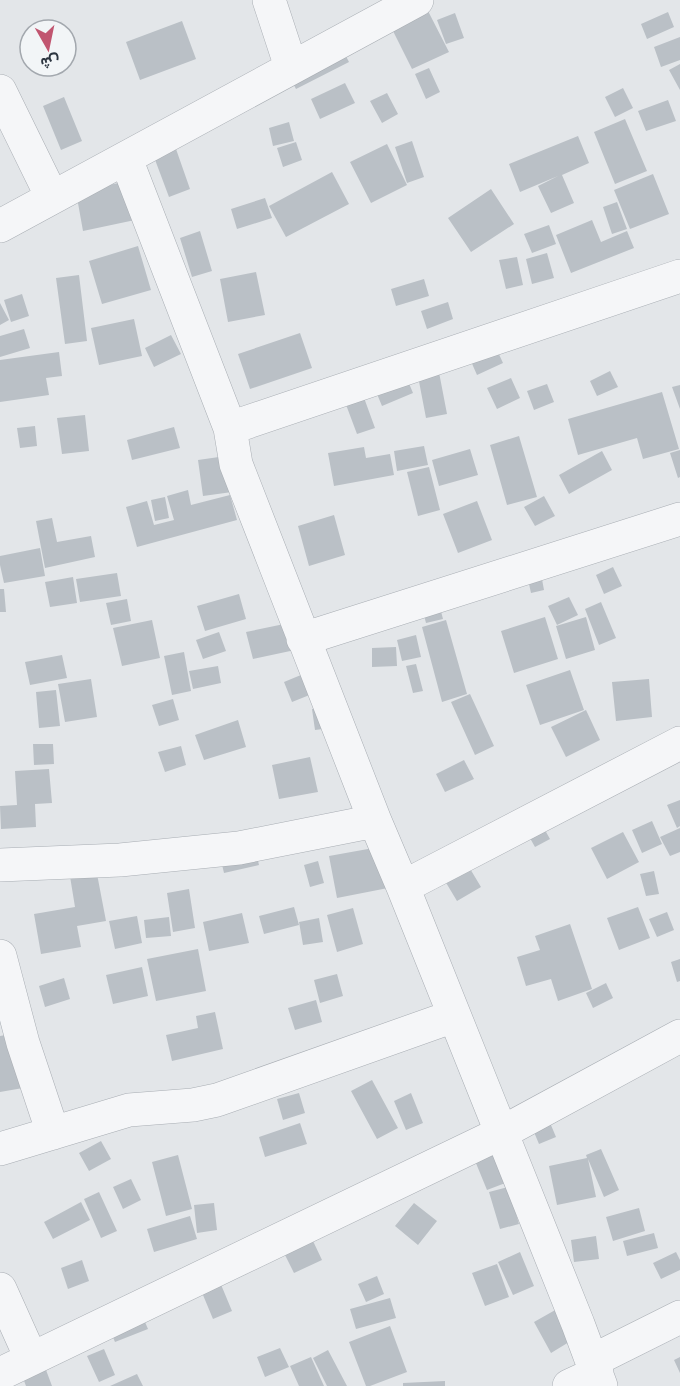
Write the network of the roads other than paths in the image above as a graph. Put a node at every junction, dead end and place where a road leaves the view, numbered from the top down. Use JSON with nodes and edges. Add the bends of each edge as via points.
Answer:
{"nodes":[{"id":1,"x":269,"y":0,"type":"edge"},
{"id":2,"x":417,"y":0,"type":"edge"},
{"id":3,"x":291,"y":68,"type":"junction"},
{"id":4,"x":0,"y":91,"type":"edge"},
{"id":5,"x":126,"y":159,"type":"junction"},
{"id":6,"x":52,"y":196,"type":"junction"},
{"id":7,"x":0,"y":226,"type":"edge"},
{"id":8,"x":680,"y":276,"type":"edge"},
{"id":9,"x":230,"y":428,"type":"junction"},
{"id":10,"x":680,"y":519,"type":"edge"},
{"id":11,"x":303,"y":639,"type":"junction"},
{"id":12,"x":680,"y":743,"type":"edge"},
{"id":13,"x":375,"y":821,"type":"junction"},
{"id":14,"x":0,"y":865,"type":"edge"},
{"id":15,"x":403,"y":887,"type":"junction"},
{"id":16,"x":0,"y":956,"type":"edge"},
{"id":17,"x":454,"y":1016,"type":"junction"},
{"id":18,"x":680,"y":1036,"type":"edge"},
{"id":19,"x":53,"y":1133,"type":"junction"},
{"id":20,"x":501,"y":1134,"type":"junction"},
{"id":21,"x":0,"y":1149,"type":"edge"},
{"id":22,"x":0,"y":1289,"type":"edge"},
{"id":23,"x":680,"y":1317,"type":"edge"},
{"id":24,"x":32,"y":1358,"type":"junction"},
{"id":25,"x":0,"y":1374,"type":"edge"},
{"id":26,"x":590,"y":1376,"type":"edge"}],
"edges":[{"from":1,"to":3,"type":"street"},
{"from":2,"to":3,"type":"street"},
{"from":3,"to":5,"type":"street"},
{"from":4,"to":6,"type":"street"},
{"from":5,"to":6,"type":"street"},
{"from":5,"to":9,"type":"street"},
{"from":6,"to":7,"type":"street"},
{"from":8,"to":9,"type":"street"},
{"from":9,"to":11,"type":"street","via":[[236,464]]},
{"from":10,"to":11,"type":"street"},
{"from":11,"to":13,"type":"street"},
{"from":12,"to":15,"type":"street"},
{"from":13,"to":14,"type":"street","via":[[239,848],[120,860]]},
{"from":13,"to":15,"type":"street"},
{"from":15,"to":17,"type":"street"},
{"from":16,"to":19,"type":"street"},
{"from":17,"to":19,"type":"street","via":[[217,1100],[129,1110]]},
{"from":17,"to":20,"type":"street"},
{"from":18,"to":20,"type":"street"},
{"from":19,"to":21,"type":"street"},
{"from":20,"to":24,"type":"street"},
{"from":20,"to":26,"type":"street"},
{"from":22,"to":24,"type":"street"},
{"from":23,"to":26,"type":"street"},
{"from":24,"to":25,"type":"street"}]}
